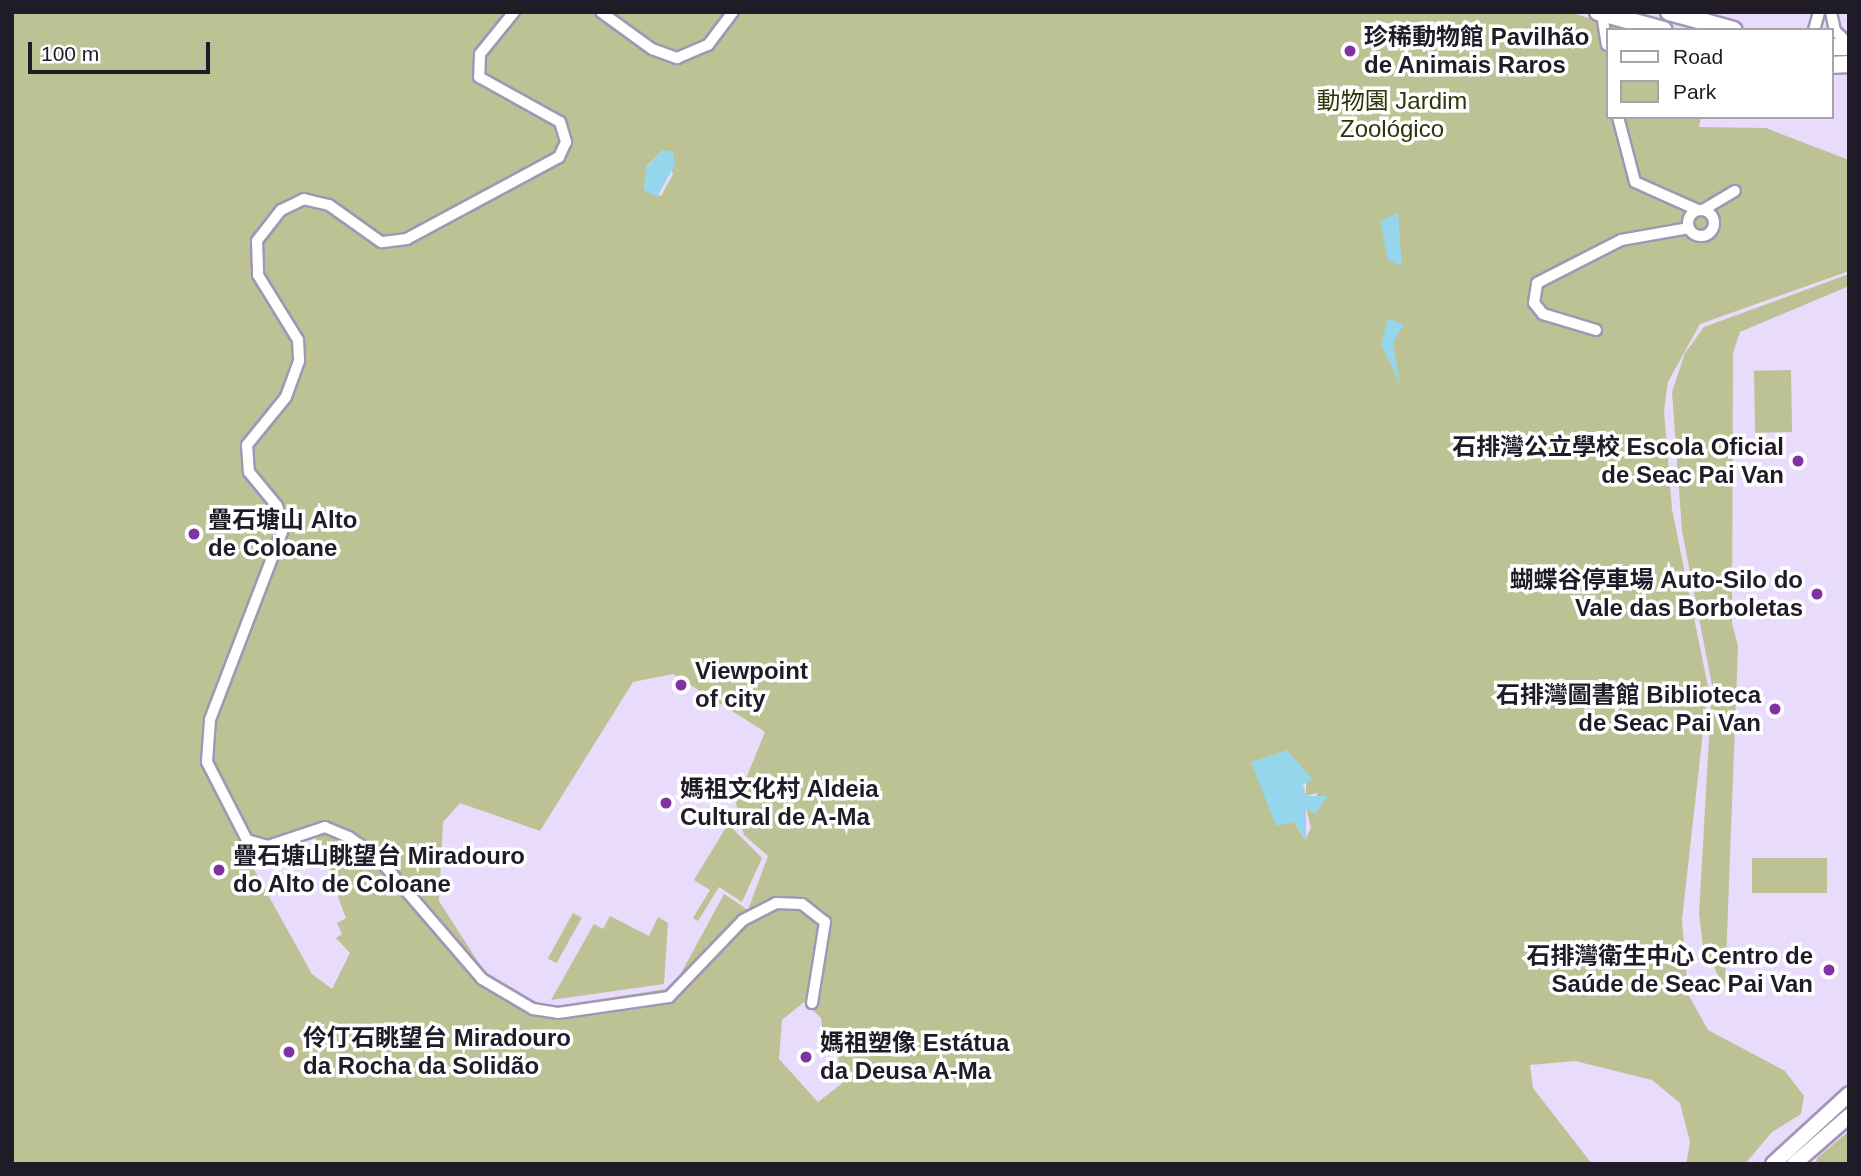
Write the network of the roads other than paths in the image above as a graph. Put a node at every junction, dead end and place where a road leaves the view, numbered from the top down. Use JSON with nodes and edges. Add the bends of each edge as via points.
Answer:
{"nodes":[{"id":1,"x":514,"y":12,"type":"edge"},
{"id":2,"x":601,"y":12,"type":"edge"},
{"id":3,"x":733,"y":12,"type":"edge"},
{"id":4,"x":1669,"y":12,"type":"edge"},
{"id":5,"x":1831,"y":12,"type":"edge"},
{"id":6,"x":1600,"y":13,"type":"edge"},
{"id":7,"x":1656,"y":28,"type":"edge"},
{"id":8,"x":1727,"y":28,"type":"edge"},
{"id":9,"x":1605,"y":37,"type":"edge"},
{"id":10,"x":1849,"y":45,"type":"edge"},
{"id":11,"x":1619,"y":119,"type":"edge"},
{"id":12,"x":1735,"y":191,"type":"dead end"},
{"id":13,"x":1701,"y":210,"type":"junction"},
{"id":14,"x":1689,"y":228,"type":"junction"},
{"id":15,"x":1596,"y":330,"type":"dead end"},
{"id":16,"x":811,"y":1003,"type":"dead end"},
{"id":17,"x":1849,"y":1094,"type":"edge"},
{"id":18,"x":1849,"y":1116,"type":"edge"},
{"id":19,"x":1773,"y":1164,"type":"edge"},
{"id":20,"x":1794,"y":1164,"type":"edge"}],
"edges":[{"from":1,"to":16,"type":"street","via":[[480,54],[479,77],[560,122],[566,142],[559,157],[407,239],[381,242],[329,205],[304,199],[281,210],[257,241],[258,275],[298,340],[299,361],[286,397],[251,432],[247,445],[249,472],[277,506],[282,532],[210,720],[207,762],[247,840],[268,846],[312,828],[337,830],[378,858],[482,979],[533,1009],[558,1013],[669,997],[743,920],[776,903],[802,904],[825,922]]},
{"from":2,"to":3,"type":"street","via":[[652,49],[677,58],[708,45]]},
{"from":4,"to":8,"type":"main road"},
{"from":5,"to":10,"type":"street","via":[[1835,32]]},
{"from":6,"to":7,"type":"main road"},
{"from":6,"to":9,"type":"street"},
{"from":11,"to":13,"type":"street","via":[[1635,182]]},
{"from":12,"to":13,"type":"street"},
{"from":13,"to":14,"type":"street"},
{"from":13,"to":14,"type":"street","via":[[1714,221],[1710,233],[1699,236]]},
{"from":14,"to":15,"type":"street","via":[[1621,240],[1537,283],[1534,303],[1544,314]]},
{"from":17,"to":19,"type":"street"},
{"from":18,"to":20,"type":"street"}]}
